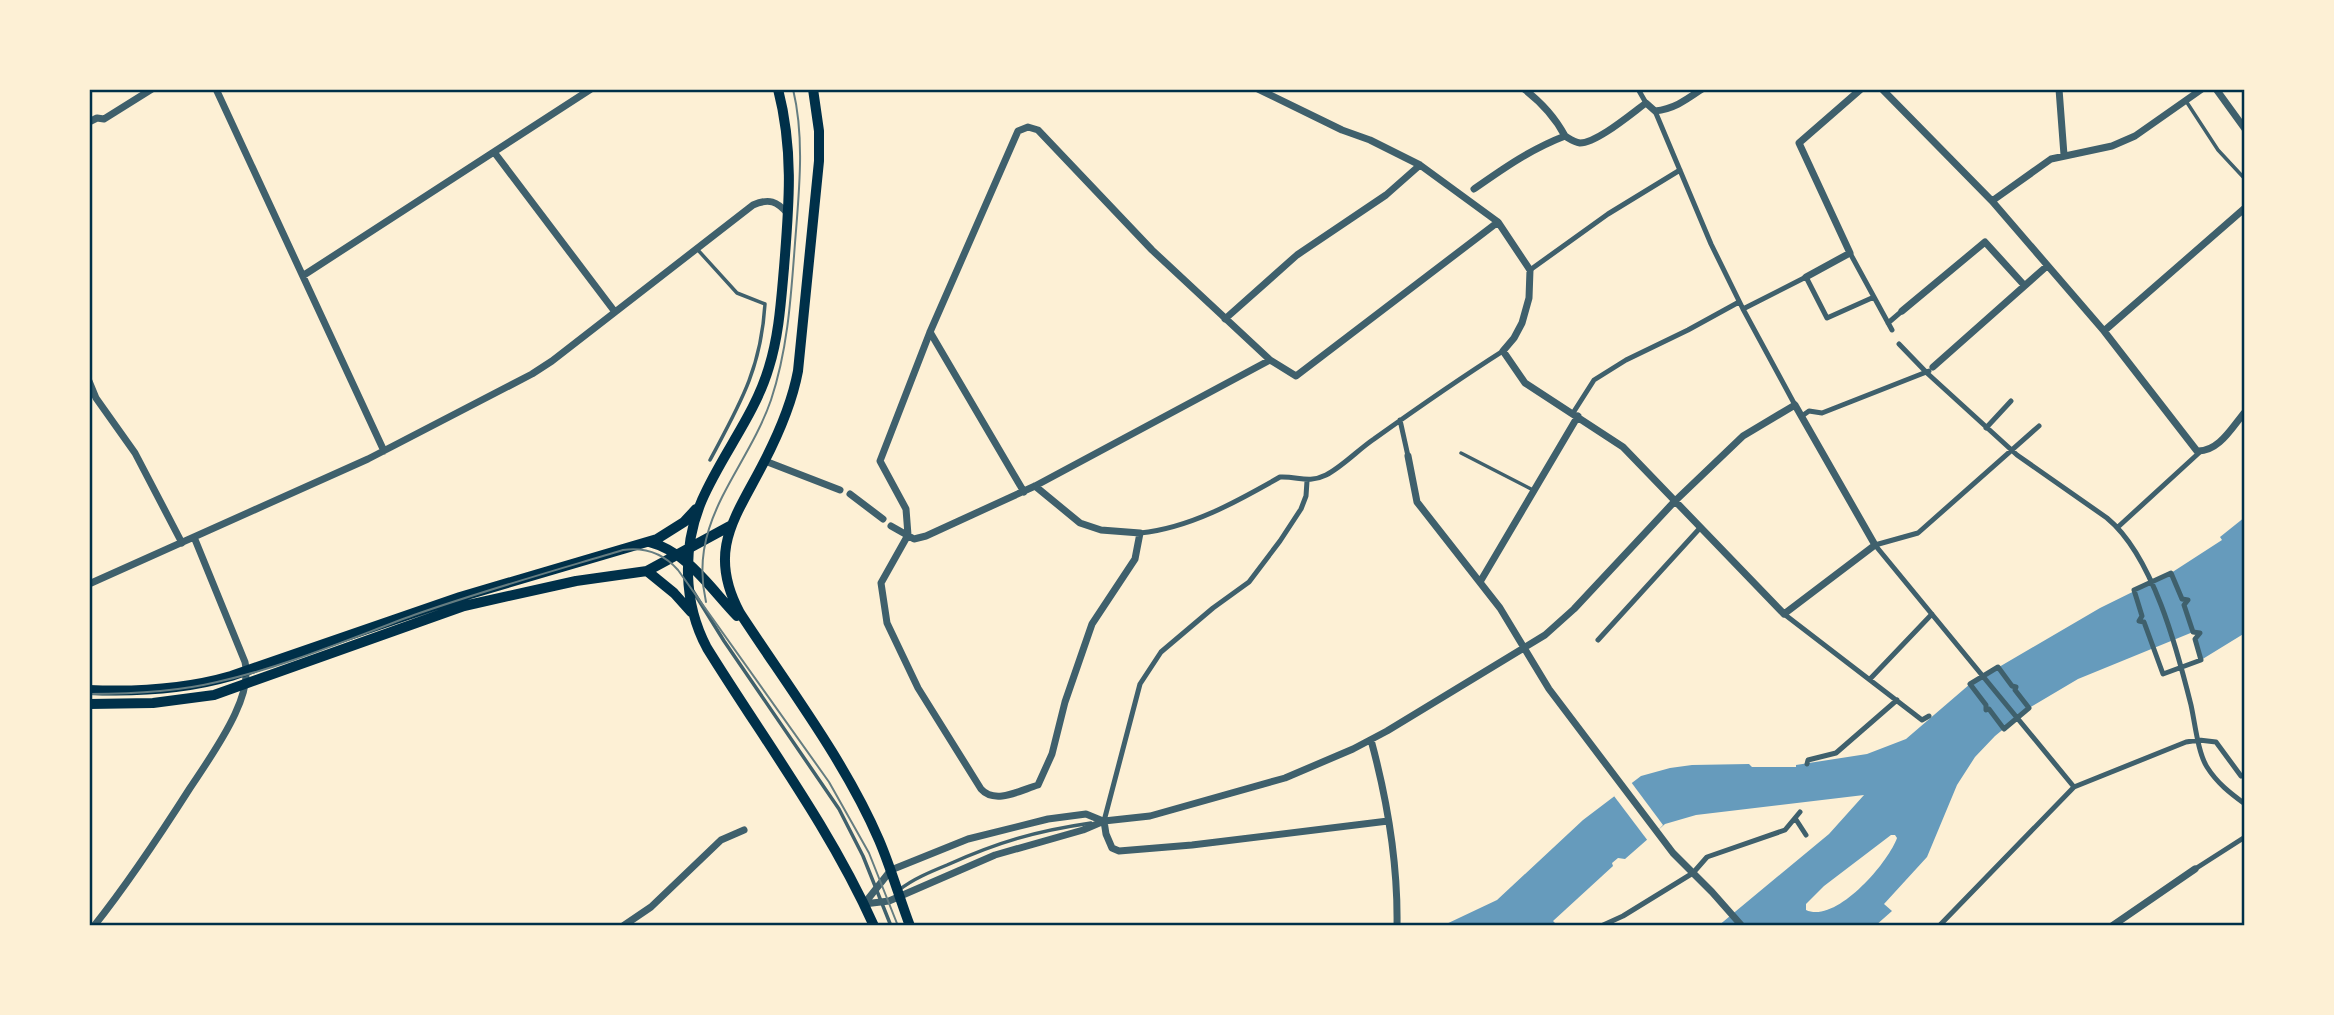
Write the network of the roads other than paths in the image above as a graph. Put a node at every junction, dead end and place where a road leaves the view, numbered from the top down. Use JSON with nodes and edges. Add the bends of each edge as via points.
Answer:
{"nodes":[{"id":1,"x":152,"y":89,"type":"edge"},
{"id":2,"x":216,"y":89,"type":"edge"},
{"id":3,"x":591,"y":89,"type":"edge"},
{"id":4,"x":778,"y":89,"type":"edge"},
{"id":5,"x":813,"y":89,"type":"edge"},
{"id":6,"x":1259,"y":89,"type":"edge"},
{"id":7,"x":1524,"y":89,"type":"edge"},
{"id":8,"x":1638,"y":89,"type":"edge"},
{"id":9,"x":1702,"y":89,"type":"edge"},
{"id":10,"x":1861,"y":89,"type":"edge"},
{"id":11,"x":1882,"y":89,"type":"edge"},
{"id":12,"x":2202,"y":89,"type":"edge"},
{"id":13,"x":2216,"y":89,"type":"edge"},
{"id":14,"x":2056,"y":91,"type":"edge"},
{"id":15,"x":2186,"y":101,"type":"junction"},
{"id":16,"x":1646,"y":103,"type":"junction"},
{"id":17,"x":1654,"y":111,"type":"junction"},
{"id":18,"x":89,"y":122,"type":"edge"},
{"id":19,"x":2245,"y":129,"type":"edge"},
{"id":20,"x":1566,"y":136,"type":"junction"},
{"id":21,"x":494,"y":152,"type":"junction"},
{"id":22,"x":2064,"y":155,"type":"junction"},
{"id":23,"x":1420,"y":165,"type":"junction"},
{"id":24,"x":1680,"y":170,"type":"junction"},
{"id":25,"x":2245,"y":179,"type":"edge"},
{"id":26,"x":1474,"y":189,"type":"dead end"},
{"id":27,"x":1992,"y":201,"type":"junction"},
{"id":28,"x":2245,"y":208,"type":"edge"},
{"id":29,"x":788,"y":214,"type":"junction"},
{"id":30,"x":1497,"y":222,"type":"junction"},
{"id":31,"x":696,"y":249,"type":"junction"},
{"id":32,"x":1850,"y":253,"type":"junction"},
{"id":33,"x":2047,"y":266,"type":"junction"},
{"id":34,"x":1531,"y":270,"type":"junction"},
{"id":35,"x":304,"y":275,"type":"junction"},
{"id":36,"x":1805,"y":277,"type":"junction"},
{"id":37,"x":2024,"y":285,"type":"junction"},
{"id":38,"x":1874,"y":297,"type":"junction"},
{"id":39,"x":1739,"y":302,"type":"junction"},
{"id":40,"x":1743,"y":309,"type":"junction"},
{"id":41,"x":1902,"y":311,"type":"joint"},
{"id":42,"x":615,"y":312,"type":"junction"},
{"id":43,"x":1225,"y":319,"type":"junction"},
{"id":44,"x":1888,"y":323,"type":"junction"},
{"id":45,"x":1892,"y":330,"type":"dead end"},
{"id":46,"x":2104,"y":331,"type":"junction"},
{"id":47,"x":930,"y":332,"type":"junction"},
{"id":48,"x":1899,"y":344,"type":"dead end"},
{"id":49,"x":1503,"y":351,"type":"junction"},
{"id":50,"x":1270,"y":360,"type":"junction"},
{"id":51,"x":1930,"y":370,"type":"junction"},
{"id":52,"x":89,"y":381,"type":"edge"},
{"id":53,"x":2011,"y":401,"type":"dead end"},
{"id":54,"x":1795,"y":405,"type":"junction"},
{"id":55,"x":2245,"y":412,"type":"edge"},
{"id":56,"x":1575,"y":415,"type":"junction"},
{"id":57,"x":1802,"y":416,"type":"junction"},
{"id":58,"x":1400,"y":420,"type":"junction"},
{"id":59,"x":2039,"y":426,"type":"dead end"},
{"id":60,"x":1986,"y":428,"type":"junction"},
{"id":61,"x":384,"y":451,"type":"junction"},
{"id":62,"x":2201,"y":451,"type":"junction"},
{"id":63,"x":1461,"y":453,"type":"dead end"},
{"id":64,"x":2015,"y":453,"type":"junction"},
{"id":65,"x":1408,"y":456,"type":"joint"},
{"id":66,"x":710,"y":460,"type":"dead end"},
{"id":67,"x":765,"y":461,"type":"junction"},
{"id":68,"x":1307,"y":481,"type":"junction"},
{"id":69,"x":1035,"y":486,"type":"junction"},
{"id":70,"x":840,"y":490,"type":"dead end"},
{"id":71,"x":1533,"y":490,"type":"junction"},
{"id":72,"x":1024,"y":492,"type":"junction"},
{"id":73,"x":850,"y":494,"type":"dead end"},
{"id":74,"x":702,"y":501,"type":"junction"},
{"id":75,"x":1674,"y":502,"type":"junction"},
{"id":76,"x":883,"y":519,"type":"dead end"},
{"id":77,"x":730,"y":526,"type":"junction"},
{"id":78,"x":891,"y":526,"type":"dead end"},
{"id":79,"x":2118,"y":527,"type":"junction"},
{"id":80,"x":1700,"y":528,"type":"junction"},
{"id":81,"x":1140,"y":533,"type":"junction"},
{"id":82,"x":908,"y":536,"type":"junction"},
{"id":83,"x":194,"y":537,"type":"junction"},
{"id":84,"x":648,"y":542,"type":"junction"},
{"id":85,"x":182,"y":543,"type":"junction"},
{"id":86,"x":1875,"y":545,"type":"junction"},
{"id":87,"x":684,"y":552,"type":"junction"},
{"id":88,"x":688,"y":563,"type":"junction"},
{"id":89,"x":647,"y":571,"type":"junction"},
{"id":90,"x":1480,"y":582,"type":"junction"},
{"id":91,"x":2152,"y":582,"type":"junction"},
{"id":92,"x":688,"y":583,"type":"junction"},
{"id":93,"x":89,"y":584,"type":"edge"},
{"id":94,"x":693,"y":614,"type":"junction"},
{"id":95,"x":1784,"y":614,"type":"junction"},
{"id":96,"x":1932,"y":614,"type":"junction"},
{"id":97,"x":751,"y":630,"type":"junction"},
{"id":98,"x":1598,"y":640,"type":"dead end"},
{"id":99,"x":1526,"y":648,"type":"junction"},
{"id":100,"x":2181,"y":667,"type":"junction"},
{"id":101,"x":247,"y":671,"type":"junction"},
{"id":102,"x":1983,"y":676,"type":"junction"},
{"id":103,"x":1870,"y":679,"type":"junction"},
{"id":104,"x":245,"y":685,"type":"junction"},
{"id":105,"x":89,"y":690,"type":"edge"},
{"id":106,"x":1896,"y":700,"type":"junction"},
{"id":107,"x":89,"y":704,"type":"edge"},
{"id":108,"x":1929,"y":716,"type":"dead end"},
{"id":109,"x":2016,"y":718,"type":"junction"},
{"id":110,"x":1371,"y":740,"type":"junction"},
{"id":111,"x":2199,"y":740,"type":"junction"},
{"id":112,"x":2221,"y":760,"type":"junction"},
{"id":113,"x":1807,"y":764,"type":"dead end"},
{"id":114,"x":2205,"y":765,"type":"junction"},
{"id":115,"x":2241,"y":776,"type":"dead end"},
{"id":116,"x":2074,"y":787,"type":"junction"},
{"id":117,"x":2245,"y":792,"type":"edge"},
{"id":118,"x":2238,"y":799,"type":"junction"},
{"id":119,"x":2245,"y":804,"type":"edge"},
{"id":120,"x":1800,"y":812,"type":"dead end"},
{"id":121,"x":1795,"y":818,"type":"junction"},
{"id":122,"x":1104,"y":821,"type":"junction"},
{"id":123,"x":1388,"y":821,"type":"junction"},
{"id":124,"x":744,"y":830,"type":"dead end"},
{"id":125,"x":1806,"y":835,"type":"dead end"},
{"id":126,"x":2245,"y":837,"type":"edge"},
{"id":127,"x":2195,"y":869,"type":"joint"},
{"id":128,"x":891,"y":870,"type":"junction"},
{"id":129,"x":1693,"y":873,"type":"junction"},
{"id":130,"x":876,"y":886,"type":"junction"},
{"id":131,"x":892,"y":898,"type":"junction"},
{"id":132,"x":864,"y":904,"type":"junction"},
{"id":133,"x":1943,"y":925,"type":"edge"},
{"id":134,"x":94,"y":926,"type":"edge"},
{"id":135,"x":623,"y":926,"type":"edge"},
{"id":136,"x":874,"y":926,"type":"edge"},
{"id":137,"x":891,"y":926,"type":"edge"},
{"id":138,"x":909,"y":926,"type":"edge"},
{"id":139,"x":1397,"y":926,"type":"edge"},
{"id":140,"x":1601,"y":926,"type":"edge"},
{"id":141,"x":1742,"y":926,"type":"edge"},
{"id":142,"x":2112,"y":926,"type":"edge"}],
"edges":[{"from":1,"to":18,"type":"street"},
{"from":2,"to":35,"type":"street"},
{"from":3,"to":21,"type":"street"},
{"from":4,"to":29,"type":"main road","via":[[790,162]]},
{"from":5,"to":67,"type":"main road","via":[[819,160],[802,352],[790,403]]},
{"from":6,"to":23,"type":"street"},
{"from":7,"to":20,"type":"street"},
{"from":8,"to":16,"type":"street"},
{"from":9,"to":17,"type":"street","via":[[1677,106]]},
{"from":10,"to":32,"type":"street","via":[[1799,143]]},
{"from":11,"to":27,"type":"street"},
{"from":12,"to":15,"type":"street"},
{"from":13,"to":19,"type":"street"},
{"from":14,"to":22,"type":"street"},
{"from":15,"to":22,"type":"street","via":[[2135,136],[2112,146]]},
{"from":15,"to":25,"type":"lane","via":[[2218,150]]},
{"from":16,"to":17,"type":"street"},
{"from":16,"to":20,"type":"street","via":[[1594,139],[1583,143]]},
{"from":17,"to":24,"type":"street"},
{"from":20,"to":26,"type":"street","via":[[1531,150]]},
{"from":21,"to":35,"type":"street"},
{"from":21,"to":42,"type":"street"},
{"from":22,"to":27,"type":"street","via":[[2051,159]]},
{"from":23,"to":30,"type":"street"},
{"from":23,"to":43,"type":"street","via":[[1386,195],[1297,255]]},
{"from":24,"to":34,"type":"street","via":[[1608,214]]},
{"from":24,"to":39,"type":"street"},
{"from":27,"to":33,"type":"street"},
{"from":28,"to":46,"type":"street"},
{"from":29,"to":31,"type":"street","via":[[772,201],[760,202]]},
{"from":29,"to":74,"type":"main road","via":[[769,369],[751,413]]},
{"from":30,"to":34,"type":"street"},
{"from":30,"to":50,"type":"street","via":[[1296,376]]},
{"from":31,"to":42,"type":"street"},
{"from":31,"to":66,"type":"lane","via":[[737,293],[765,304],[759,351],[743,401]]},
{"from":32,"to":36,"type":"street"},
{"from":32,"to":38,"type":"street"},
{"from":33,"to":37,"type":"street"},
{"from":33,"to":46,"type":"street"},
{"from":34,"to":49,"type":"street","via":[[1522,323]]},
{"from":35,"to":61,"type":"street"},
{"from":36,"to":38,"type":"street","via":[[1827,318]]},
{"from":36,"to":40,"type":"street"},
{"from":37,"to":41,"type":"street","via":[[1984,242]]},
{"from":37,"to":51,"type":"street"},
{"from":38,"to":44,"type":"street"},
{"from":39,"to":40,"type":"street"},
{"from":39,"to":56,"type":"street","via":[[1594,380]]},
{"from":40,"to":54,"type":"street"},
{"from":41,"to":44,"type":"street"},
{"from":42,"to":61,"type":"street","via":[[532,374]]},
{"from":43,"to":47,"type":"street","via":[[1038,130],[1028,127],[1014,139]]},
{"from":43,"to":50,"type":"street"},
{"from":44,"to":45,"type":"street"},
{"from":46,"to":62,"type":"street"},
{"from":47,"to":72,"type":"street"},
{"from":47,"to":82,"type":"street","via":[[880,461],[906,509]]},
{"from":48,"to":51,"type":"street"},
{"from":49,"to":56,"type":"street","via":[[1525,383]]},
{"from":49,"to":58,"type":"street"},
{"from":50,"to":69,"type":"street"},
{"from":51,"to":57,"type":"street","via":[[1822,413],[1809,411]]},
{"from":51,"to":60,"type":"street"},
{"from":52,"to":85,"type":"street","via":[[135,453]]},
{"from":53,"to":60,"type":"street"},
{"from":54,"to":57,"type":"street"},
{"from":54,"to":75,"type":"street","via":[[1743,436]]},
{"from":55,"to":62,"type":"street","via":[[2215,447]]},
{"from":56,"to":71,"type":"street"},
{"from":56,"to":75,"type":"street","via":[[1623,447]]},
{"from":57,"to":86,"type":"street"},
{"from":58,"to":65,"type":"street"},
{"from":58,"to":68,"type":"street","via":[[1328,474]]},
{"from":59,"to":64,"type":"street"},
{"from":60,"to":64,"type":"street"},
{"from":61,"to":83,"type":"street"},
{"from":62,"to":79,"type":"street"},
{"from":63,"to":71,"type":"lane"},
{"from":64,"to":79,"type":"street"},
{"from":64,"to":86,"type":"street","via":[[1918,533]]},
{"from":65,"to":90,"type":"street","via":[[1417,502]]},
{"from":67,"to":70,"type":"street"},
{"from":67,"to":77,"type":"main road"},
{"from":68,"to":81,"type":"street","via":[[1280,477],[1195,521]]},
{"from":68,"to":122,"type":"street","via":[[1301,509],[1248,582],[1161,652],[1140,684]]},
{"from":69,"to":72,"type":"street"},
{"from":69,"to":81,"type":"street","via":[[1080,523]]},
{"from":71,"to":90,"type":"street"},
{"from":72,"to":82,"type":"street","via":[[926,536]]},
{"from":73,"to":76,"type":"street"},
{"from":74,"to":84,"type":"main road","via":[[684,522]]},
{"from":74,"to":87,"type":"main road"},
{"from":75,"to":80,"type":"street"},
{"from":75,"to":99,"type":"street","via":[[1574,609]]},
{"from":77,"to":87,"type":"main road"},
{"from":77,"to":97,"type":"main road","via":[[725,550],[727,578]]},
{"from":78,"to":82,"type":"street"},
{"from":79,"to":91,"type":"street"},
{"from":80,"to":95,"type":"street"},
{"from":80,"to":98,"type":"street"},
{"from":81,"to":82,"type":"street","via":[[1135,559],[1092,624],[1038,785],[995,798],[981,789],[918,688],[887,623],[881,583]]},
{"from":83,"to":85,"type":"street"},
{"from":83,"to":101,"type":"street"},
{"from":84,"to":87,"type":"main road"},
{"from":84,"to":101,"type":"main road","via":[[460,597]]},
{"from":85,"to":93,"type":"street"},
{"from":86,"to":95,"type":"street"},
{"from":86,"to":96,"type":"street"},
{"from":87,"to":88,"type":"main road"},
{"from":87,"to":89,"type":"main road"},
{"from":88,"to":92,"type":"main road"},
{"from":88,"to":97,"type":"main road"},
{"from":89,"to":94,"type":"main road"},
{"from":89,"to":104,"type":"main road","via":[[596,577],[464,606]]},
{"from":90,"to":99,"type":"street"},
{"from":91,"to":100,"type":"street"},
{"from":91,"to":100,"type":"street","via":[[2134,590],[2142,616],[2139,621],[2144,622],[2163,674]]},
{"from":91,"to":100,"type":"street","via":[[2171,573],[2182,599],[2188,600],[2184,605],[2193,632],[2200,634],[2195,639],[2201,660]]},
{"from":92,"to":94,"type":"main road"},
{"from":92,"to":130,"type":"lane","via":[[839,809]]},
{"from":94,"to":132,"type":"main road","via":[[707,648],[816,815]]},
{"from":95,"to":103,"type":"street"},
{"from":96,"to":102,"type":"street"},
{"from":96,"to":103,"type":"street"},
{"from":97,"to":128,"type":"main road","via":[[845,774]]},
{"from":99,"to":110,"type":"street"},
{"from":99,"to":129,"type":"street","via":[[1549,689],[1622,789]]},
{"from":100,"to":111,"type":"street"},
{"from":101,"to":104,"type":"street"},
{"from":101,"to":105,"type":"main road","via":[[179,686]]},
{"from":102,"to":109,"type":"street"},
{"from":102,"to":109,"type":"street","via":[[1998,667],[2016,687],[2029,708]]},
{"from":102,"to":109,"type":"street","via":[[1970,684],[1986,709],[2004,729]]},
{"from":103,"to":106,"type":"street"},
{"from":104,"to":107,"type":"main road","via":[[170,702]]},
{"from":104,"to":134,"type":"street","via":[[227,731]]},
{"from":106,"to":108,"type":"street","via":[[1922,720]]},
{"from":106,"to":113,"type":"street","via":[[1836,753]]},
{"from":109,"to":116,"type":"street"},
{"from":110,"to":122,"type":"street","via":[[1285,778],[1150,816]]},
{"from":110,"to":123,"type":"street"},
{"from":111,"to":112,"type":"street","via":[[2216,742]]},
{"from":111,"to":114,"type":"street"},
{"from":111,"to":116,"type":"street"},
{"from":112,"to":114,"type":"street"},
{"from":112,"to":115,"type":"street"},
{"from":114,"to":118,"type":"street"},
{"from":116,"to":133,"type":"street"},
{"from":117,"to":118,"type":"street"},
{"from":118,"to":119,"type":"street"},
{"from":120,"to":121,"type":"street"},
{"from":121,"to":125,"type":"street"},
{"from":121,"to":129,"type":"street","via":[[1785,830],[1707,856]]},
{"from":122,"to":123,"type":"street","via":[[1112,848],[1119,850]]},
{"from":122,"to":128,"type":"street","via":[[1086,814],[1048,818],[968,839]]},
{"from":122,"to":131,"type":"street","via":[[977,863]]},
{"from":122,"to":131,"type":"lane","via":[[1045,830],[989,846],[919,877]]},
{"from":123,"to":139,"type":"street"},
{"from":124,"to":135,"type":"street","via":[[721,840],[651,907]]},
{"from":126,"to":127,"type":"street"},
{"from":127,"to":142,"type":"street"},
{"from":128,"to":130,"type":"street"},
{"from":128,"to":131,"type":"main road"},
{"from":129,"to":140,"type":"street"},
{"from":129,"to":141,"type":"street"},
{"from":130,"to":131,"type":"lane"},
{"from":130,"to":132,"type":"street"},
{"from":131,"to":132,"type":"street"},
{"from":131,"to":137,"type":"lane","via":[[886,912]]},
{"from":131,"to":138,"type":"main road"},
{"from":132,"to":136,"type":"main road"}]}
